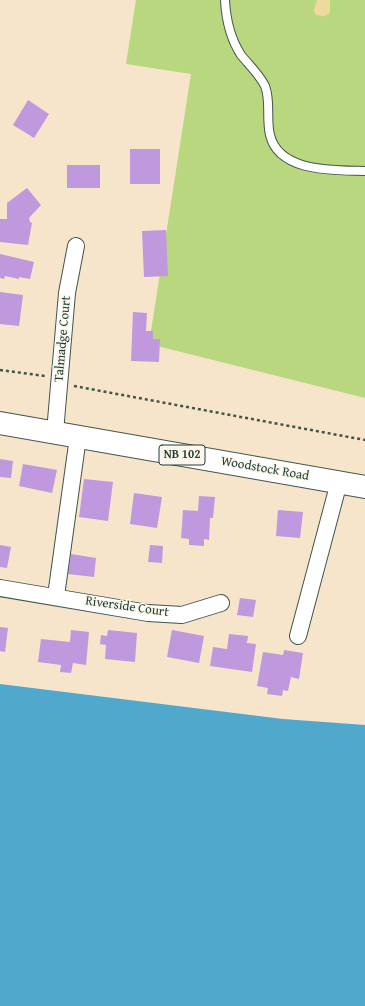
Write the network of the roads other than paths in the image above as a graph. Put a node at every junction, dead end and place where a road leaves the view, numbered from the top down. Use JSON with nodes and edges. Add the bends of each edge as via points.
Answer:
{"nodes":[{"id":1,"x":225,"y":0,"type":"edge"},
{"id":2,"x":365,"y":171,"type":"edge"},
{"id":3,"x":76,"y":246,"type":"dead end"},
{"id":4,"x":0,"y":423,"type":"edge"},
{"id":5,"x":55,"y":432,"type":"junction"},
{"id":6,"x":78,"y":437,"type":"junction"},
{"id":7,"x":339,"y":482,"type":"junction"},
{"id":8,"x":365,"y":487,"type":"edge"},
{"id":9,"x":0,"y":588,"type":"edge"},
{"id":10,"x":56,"y":596,"type":"junction"},
{"id":11,"x":221,"y":603,"type":"dead end"},
{"id":12,"x":298,"y":636,"type":"dead end"}],
"edges":[{"from":1,"to":2,"type":"lane","via":[[228,26],[233,41],[265,87],[268,96],[270,134],[278,149],[292,161],[315,169]]},
{"from":3,"to":5,"type":"street","name":"Talmadge Court","via":[[67,293]]},
{"from":4,"to":5,"type":"main road","name":"Woodstock Road","number":"NB 102"},
{"from":5,"to":6,"type":"main road","name":"Woodstock Road","number":"NB 102"},
{"from":6,"to":7,"type":"main road","name":"Woodstock Road","number":"NB 102"},
{"from":6,"to":10,"type":"street"},
{"from":7,"to":8,"type":"main road","name":"Woodstock Road","number":"NB 102"},
{"from":7,"to":12,"type":"street"},
{"from":9,"to":10,"type":"street","name":"Riverside Court"},
{"from":10,"to":11,"type":"street","name":"Riverside Court","via":[[148,613],[182,615]]}]}
